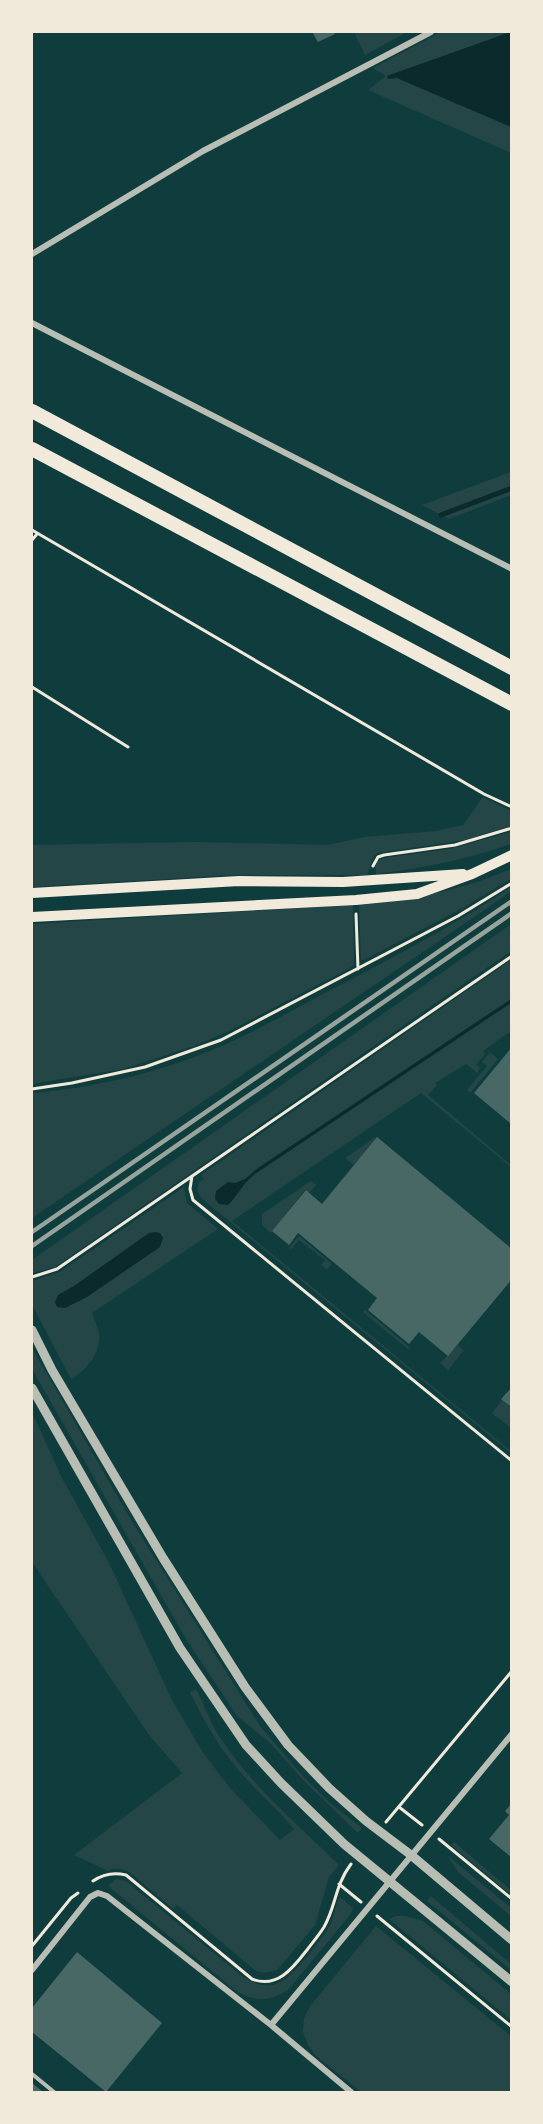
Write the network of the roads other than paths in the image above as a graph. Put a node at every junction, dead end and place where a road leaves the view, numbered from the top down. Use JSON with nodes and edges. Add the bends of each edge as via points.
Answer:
{"nodes":[{"id":1,"x":431,"y":32,"type":"edge"},
{"id":2,"x":32,"y":254,"type":"edge"},
{"id":3,"x":32,"y":324,"type":"edge"},
{"id":4,"x":32,"y":411,"type":"edge"},
{"id":5,"x":32,"y":448,"type":"edge"},
{"id":6,"x":512,"y":568,"type":"edge"},
{"id":7,"x":512,"y":668,"type":"edge"},
{"id":8,"x":512,"y":704,"type":"edge"},
{"id":9,"x":512,"y":855,"type":"edge"},
{"id":10,"x":472,"y":874,"type":"junction"},
{"id":11,"x":32,"y":893,"type":"edge"},
{"id":12,"x":32,"y":917,"type":"edge"},
{"id":13,"x":32,"y":1330,"type":"edge"},
{"id":14,"x":32,"y":1388,"type":"edge"},
{"id":15,"x":512,"y":1734,"type":"edge"},
{"id":16,"x":411,"y":1855,"type":"junction"},
{"id":17,"x":389,"y":1881,"type":"junction"},
{"id":18,"x":512,"y":1940,"type":"edge"},
{"id":19,"x":32,"y":1970,"type":"edge"},
{"id":20,"x":512,"y":1982,"type":"edge"},
{"id":21,"x":271,"y":2025,"type":"junction"},
{"id":22,"x":32,"y":2074,"type":"edge"},
{"id":23,"x":54,"y":2092,"type":"edge"},
{"id":24,"x":351,"y":2092,"type":"edge"}],
"edges":[{"from":1,"to":2,"type":"street","via":[[203,152]]},
{"from":3,"to":6,"type":"street"},
{"from":4,"to":7,"type":"highway"},
{"from":5,"to":8,"type":"highway"},
{"from":9,"to":10,"type":"main road"},
{"from":10,"to":11,"type":"main road","via":[[343,882],[239,881]]},
{"from":10,"to":12,"type":"main road","via":[[417,894],[356,900]]},
{"from":13,"to":16,"type":"street","via":[[163,1558],[245,1687],[313,1772],[366,1821]]},
{"from":14,"to":17,"type":"street","via":[[180,1648],[242,1740],[316,1818]]},
{"from":15,"to":16,"type":"street"},
{"from":16,"to":17,"type":"street"},
{"from":16,"to":18,"type":"street"},
{"from":17,"to":20,"type":"street"},
{"from":17,"to":21,"type":"street"},
{"from":19,"to":21,"type":"street","via":[[90,1897],[98,1893],[107,1896]]},
{"from":21,"to":24,"type":"street"},
{"from":22,"to":23,"type":"lane"}]}
